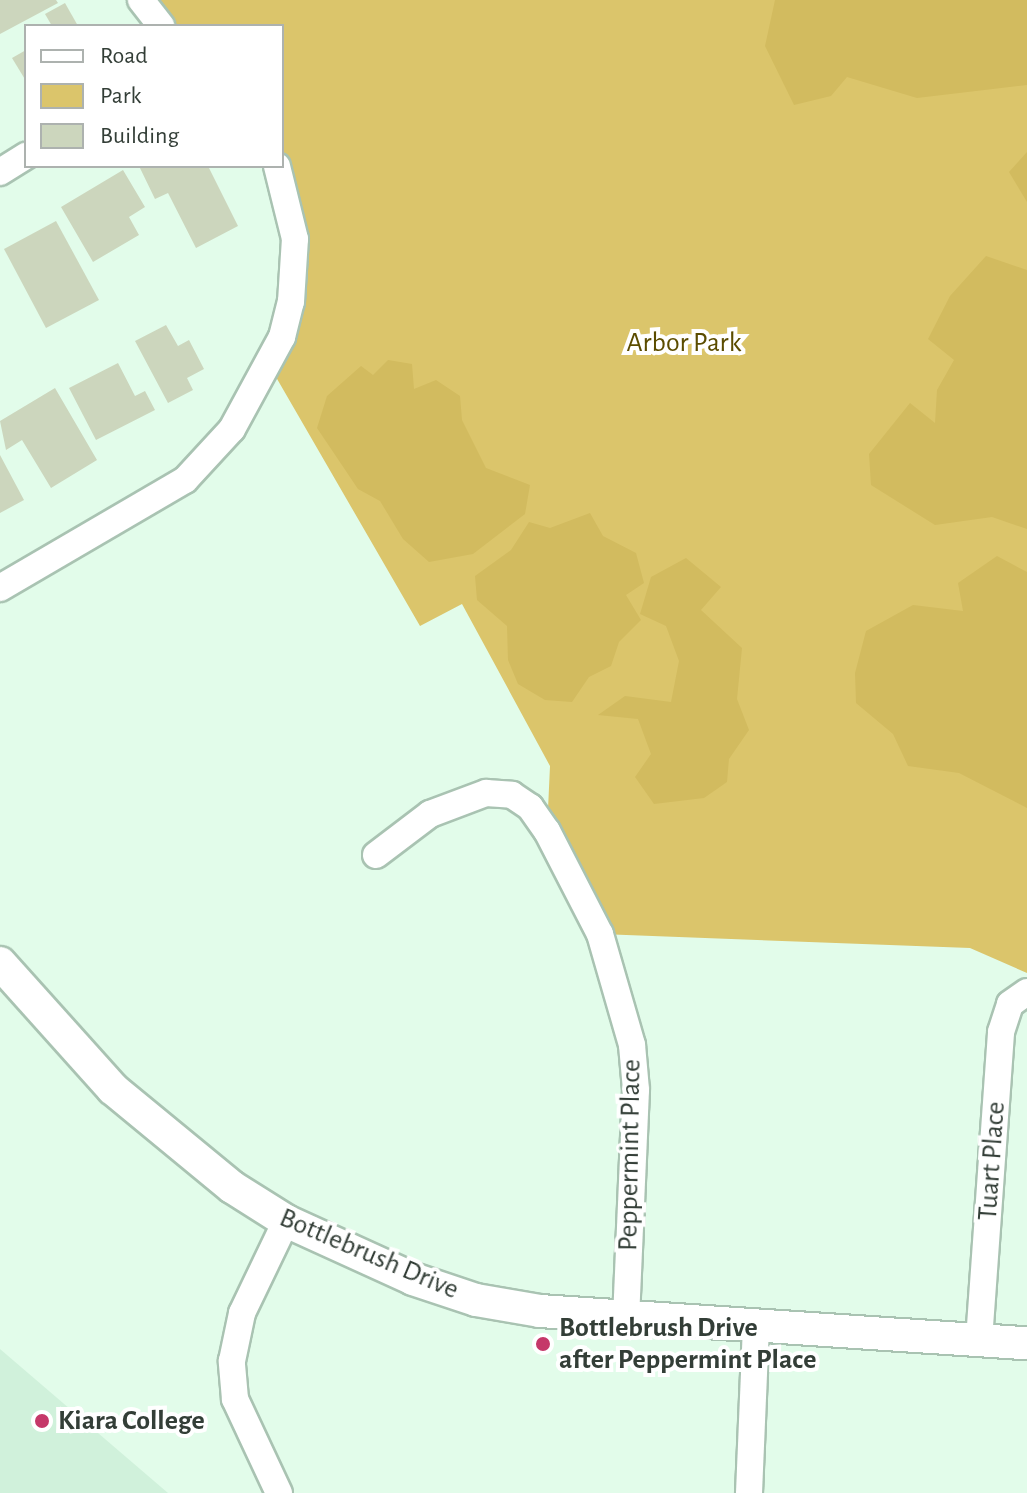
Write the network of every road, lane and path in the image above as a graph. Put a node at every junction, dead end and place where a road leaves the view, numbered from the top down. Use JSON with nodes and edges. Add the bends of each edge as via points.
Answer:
{"nodes":[{"id":1,"x":141,"y":0,"type":"edge"},
{"id":2,"x":159,"y":24,"type":"edge"},
{"id":3,"x":24,"y":157,"type":"edge"},
{"id":4,"x":277,"y":168,"type":"edge"},
{"id":5,"x":0,"y":172,"type":"edge"},
{"id":6,"x":0,"y":588,"type":"edge"},
{"id":7,"x":376,"y":855,"type":"dead end"},
{"id":8,"x":0,"y":963,"type":"edge"},
{"id":9,"x":1027,"y":992,"type":"edge"},
{"id":10,"x":286,"y":1221,"type":"junction"},
{"id":11,"x":626,"y":1317,"type":"junction"},
{"id":12,"x":756,"y":1329,"type":"junction"},
{"id":13,"x":979,"y":1340,"type":"junction"},
{"id":14,"x":1027,"y":1343,"type":"edge"},
{"id":15,"x":279,"y":1493,"type":"edge"},
{"id":16,"x":749,"y":1493,"type":"edge"}],
"edges":[{"from":1,"to":2,"type":"street"},
{"from":3,"to":5,"type":"street"},
{"from":4,"to":6,"type":"street","via":[[295,239],[291,302],[275,351],[232,429],[185,480]]},
{"from":7,"to":11,"type":"street","name":"Peppermint Place","via":[[430,814],[486,793],[512,795],[530,807],[547,831],[600,934],[632,1045],[636,1090]]},
{"from":8,"to":10,"type":"street","name":"Bottlebrush Drive","via":[[113,1089],[232,1187]]},
{"from":9,"to":13,"type":"street","name":"Tuart Place","via":[[1010,1004],[1001,1032]]},
{"from":10,"to":11,"type":"street","name":"Bottlebrush Drive","via":[[413,1279],[476,1300]]},
{"from":10,"to":15,"type":"street","via":[[242,1313],[232,1361],[235,1399]]},
{"from":11,"to":12,"type":"street","name":"Bottlebrush Drive"},
{"from":12,"to":13,"type":"street","name":"Bottlebrush Drive"},
{"from":12,"to":16,"type":"street"},
{"from":13,"to":14,"type":"street","name":"Bottlebrush Drive"}]}
